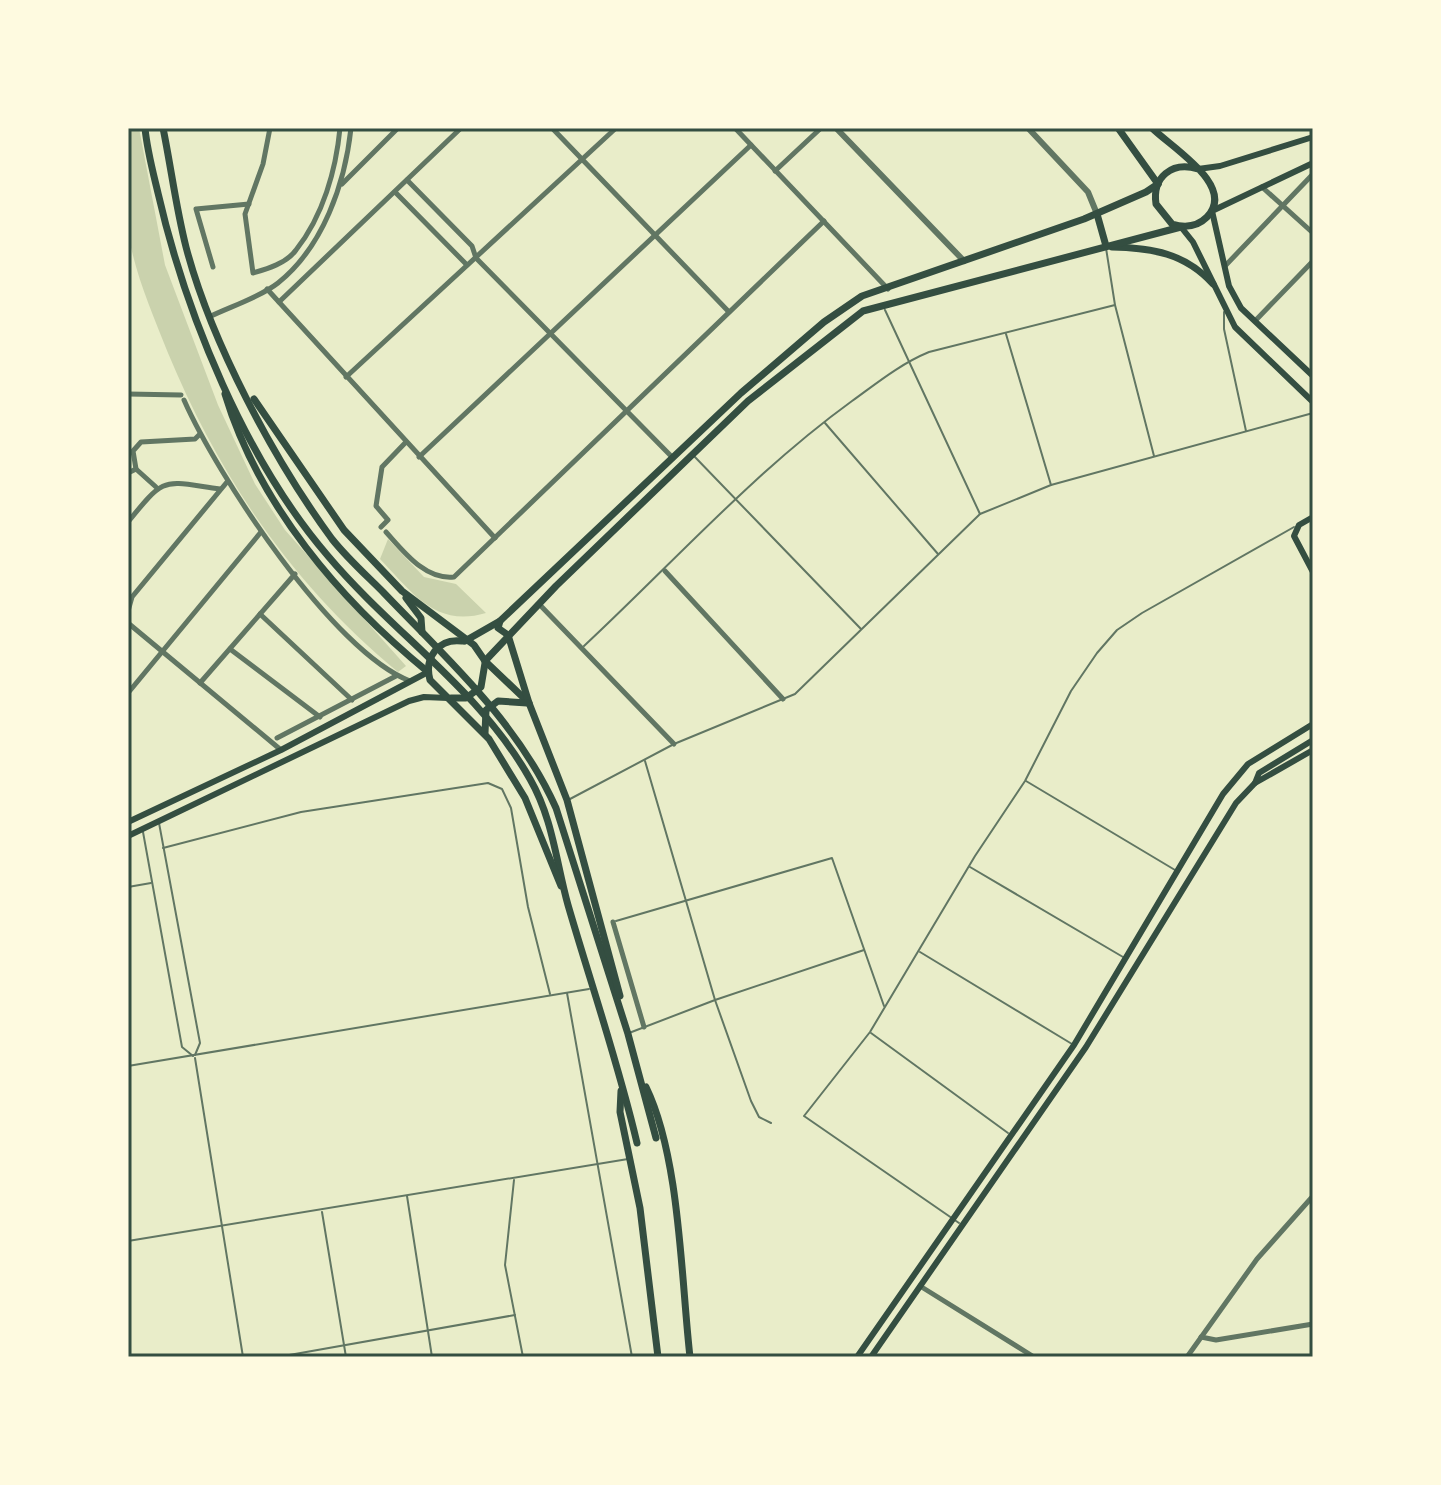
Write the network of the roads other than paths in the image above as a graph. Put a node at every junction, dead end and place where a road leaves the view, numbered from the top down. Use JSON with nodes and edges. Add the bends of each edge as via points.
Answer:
{"nodes":[{"id":1,"x":145,"y":128,"type":"edge"},
{"id":2,"x":163,"y":128,"type":"edge"},
{"id":3,"x":270,"y":128,"type":"edge"},
{"id":4,"x":340,"y":128,"type":"edge"},
{"id":5,"x":351,"y":128,"type":"edge"},
{"id":6,"x":398,"y":128,"type":"edge"},
{"id":7,"x":461,"y":128,"type":"edge"},
{"id":8,"x":552,"y":128,"type":"edge"},
{"id":9,"x":616,"y":128,"type":"edge"},
{"id":10,"x":735,"y":128,"type":"edge"},
{"id":11,"x":821,"y":128,"type":"edge"},
{"id":12,"x":836,"y":128,"type":"edge"},
{"id":13,"x":1028,"y":128,"type":"edge"},
{"id":14,"x":1118,"y":128,"type":"edge"},
{"id":15,"x":1152,"y":128,"type":"edge"},
{"id":16,"x":1313,"y":137,"type":"edge"},
{"id":17,"x":751,"y":145,"type":"junction"},
{"id":18,"x":582,"y":159,"type":"junction"},
{"id":19,"x":1313,"y":163,"type":"edge"},
{"id":20,"x":1198,"y":169,"type":"junction"},
{"id":21,"x":775,"y":171,"type":"junction"},
{"id":22,"x":1313,"y":174,"type":"edge"},
{"id":23,"x":407,"y":180,"type":"junction"},
{"id":24,"x":1158,"y":184,"type":"junction"},
{"id":25,"x":340,"y":185,"type":"junction"},
{"id":26,"x":1262,"y":187,"type":"junction"},
{"id":27,"x":395,"y":192,"type":"junction"},
{"id":28,"x":249,"y":204,"type":"junction"},
{"id":29,"x":1283,"y":205,"type":"junction"},
{"id":30,"x":1212,"y":211,"type":"junction"},
{"id":31,"x":1097,"y":214,"type":"junction"},
{"id":32,"x":824,"y":221,"type":"junction"},
{"id":33,"x":1181,"y":227,"type":"junction"},
{"id":34,"x":1313,"y":233,"type":"edge"},
{"id":35,"x":655,"y":235,"type":"junction"},
{"id":36,"x":1106,"y":246,"type":"junction"},
{"id":37,"x":476,"y":258,"type":"junction"},
{"id":38,"x":1313,"y":261,"type":"edge"},
{"id":39,"x":966,"y":263,"type":"junction"},
{"id":40,"x":467,"y":265,"type":"junction"},
{"id":41,"x":1225,"y":266,"type":"junction"},
{"id":42,"x":213,"y":267,"type":"dead end"},
{"id":43,"x":1213,"y":284,"type":"junction"},
{"id":44,"x":267,"y":289,"type":"junction"},
{"id":45,"x":888,"y":289,"type":"junction"},
{"id":46,"x":279,"y":302,"type":"junction"},
{"id":47,"x":883,"y":305,"type":"junction"},
{"id":48,"x":1115,"y":305,"type":"junction"},
{"id":49,"x":1224,"y":307,"type":"junction"},
{"id":50,"x":729,"y":312,"type":"junction"},
{"id":51,"x":211,"y":316,"type":"junction"},
{"id":52,"x":1255,"y":321,"type":"junction"},
{"id":53,"x":551,"y":333,"type":"junction"},
{"id":54,"x":1005,"y":333,"type":"junction"},
{"id":55,"x":906,"y":362,"type":"junction"},
{"id":56,"x":233,"y":370,"type":"junction"},
{"id":57,"x":1313,"y":376,"type":"edge"},
{"id":58,"x":220,"y":377,"type":"junction"},
{"id":59,"x":346,"y":377,"type":"junction"},
{"id":60,"x":128,"y":394,"type":"edge"},
{"id":61,"x":1313,"y":402,"type":"edge"},
{"id":62,"x":627,"y":411,"type":"junction"},
{"id":63,"x":1313,"y":413,"type":"edge"},
{"id":64,"x":824,"y":422,"type":"junction"},
{"id":65,"x":1247,"y":432,"type":"junction"},
{"id":66,"x":200,"y":435,"type":"junction"},
{"id":67,"x":406,"y":442,"type":"junction"},
{"id":68,"x":693,"y":454,"type":"junction"},
{"id":69,"x":419,"y":457,"type":"junction"},
{"id":70,"x":673,"y":458,"type":"junction"},
{"id":71,"x":1155,"y":458,"type":"junction"},
{"id":72,"x":136,"y":469,"type":"junction"},
{"id":73,"x":128,"y":473,"type":"edge"},
{"id":74,"x":227,"y":482,"type":"junction"},
{"id":75,"x":1051,"y":485,"type":"junction"},
{"id":76,"x":156,"y":487,"type":"junction"},
{"id":77,"x":221,"y":489,"type":"junction"},
{"id":78,"x":736,"y":499,"type":"junction"},
{"id":79,"x":980,"y":514,"type":"junction"},
{"id":80,"x":1313,"y":517,"type":"edge"},
{"id":81,"x":128,"y":522,"type":"edge"},
{"id":82,"x":1299,"y":525,"type":"junction"},
{"id":83,"x":381,"y":527,"type":"dead end"},
{"id":84,"x":261,"y":532,"type":"junction"},
{"id":85,"x":386,"y":532,"type":"dead end"},
{"id":86,"x":495,"y":538,"type":"junction"},
{"id":87,"x":938,"y":554,"type":"junction"},
{"id":88,"x":665,"y":571,"type":"junction"},
{"id":89,"x":1313,"y":572,"type":"edge"},
{"id":90,"x":295,"y":574,"type":"junction"},
{"id":91,"x":402,"y":591,"type":"junction"},
{"id":92,"x":539,"y":604,"type":"junction"},
{"id":93,"x":128,"y":611,"type":"edge"},
{"id":94,"x":260,"y":614,"type":"junction"},
{"id":95,"x":500,"y":621,"type":"junction"},
{"id":96,"x":128,"y":623,"type":"edge"},
{"id":97,"x":861,"y":629,"type":"junction"},
{"id":98,"x":508,"y":635,"type":"junction"},
{"id":99,"x":465,"y":641,"type":"junction"},
{"id":100,"x":396,"y":643,"type":"junction"},
{"id":101,"x":230,"y":649,"type":"junction"},
{"id":102,"x":582,"y":649,"type":"junction"},
{"id":103,"x":162,"y":651,"type":"junction"},
{"id":104,"x":485,"y":661,"type":"junction"},
{"id":105,"x":428,"y":672,"type":"junction"},
{"id":106,"x":396,"y":676,"type":"junction"},
{"id":107,"x":410,"y":681,"type":"junction"},
{"id":108,"x":200,"y":683,"type":"junction"},
{"id":109,"x":128,"y":693,"type":"edge"},
{"id":110,"x":448,"y":698,"type":"junction"},
{"id":111,"x":783,"y":699,"type":"junction"},
{"id":112,"x":352,"y":700,"type":"junction"},
{"id":113,"x":529,"y":703,"type":"junction"},
{"id":114,"x":320,"y":717,"type":"junction"},
{"id":115,"x":1313,"y":723,"type":"edge"},
{"id":116,"x":486,"y":735,"type":"junction"},
{"id":117,"x":277,"y":738,"type":"dead end"},
{"id":118,"x":1313,"y":740,"type":"edge"},
{"id":119,"x":674,"y":744,"type":"junction"},
{"id":120,"x":281,"y":750,"type":"junction"},
{"id":121,"x":1313,"y":750,"type":"edge"},
{"id":122,"x":645,"y":759,"type":"junction"},
{"id":123,"x":1025,"y":781,"type":"junction"},
{"id":124,"x":1255,"y":783,"type":"junction"},
{"id":125,"x":567,"y":800,"type":"junction"},
{"id":126,"x":128,"y":822,"type":"edge"},
{"id":127,"x":159,"y":822,"type":"junction"},
{"id":128,"x":143,"y":829,"type":"junction"},
{"id":129,"x":128,"y":836,"type":"edge"},
{"id":130,"x":163,"y":848,"type":"junction"},
{"id":131,"x":969,"y":866,"type":"junction"},
{"id":132,"x":1177,"y":872,"type":"junction"},
{"id":133,"x":153,"y":883,"type":"junction"},
{"id":134,"x":128,"y":887,"type":"edge"},
{"id":135,"x":567,"y":902,"type":"junction"},
{"id":136,"x":686,"y":902,"type":"junction"},
{"id":137,"x":613,"y":922,"type":"junction"},
{"id":138,"x":604,"y":925,"type":"junction"},
{"id":139,"x":864,"y":950,"type":"junction"},
{"id":140,"x":919,"y":952,"type":"junction"},
{"id":141,"x":1125,"y":958,"type":"junction"},
{"id":142,"x":595,"y":988,"type":"junction"},
{"id":143,"x":567,"y":992,"type":"junction"},
{"id":144,"x":550,"y":994,"type":"junction"},
{"id":145,"x":715,"y":1000,"type":"junction"},
{"id":146,"x":884,"y":1007,"type":"junction"},
{"id":147,"x":644,"y":1027,"type":"junction"},
{"id":148,"x":870,"y":1032,"type":"junction"},
{"id":149,"x":628,"y":1034,"type":"junction"},
{"id":150,"x":1074,"y":1045,"type":"junction"},
{"id":151,"x":194,"y":1057,"type":"junction"},
{"id":152,"x":128,"y":1066,"type":"edge"},
{"id":153,"x":641,"y":1078,"type":"junction"},
{"id":154,"x":621,"y":1081,"type":"junction"},
{"id":155,"x":771,"y":1123,"type":"dead end"},
{"id":156,"x":1012,"y":1135,"type":"junction"},
{"id":157,"x":656,"y":1138,"type":"dead end"},
{"id":158,"x":637,"y":1143,"type":"dead end"},
{"id":159,"x":630,"y":1159,"type":"junction"},
{"id":160,"x":598,"y":1164,"type":"junction"},
{"id":161,"x":514,"y":1178,"type":"junction"},
{"id":162,"x":407,"y":1196,"type":"junction"},
{"id":163,"x":1313,"y":1196,"type":"edge"},
{"id":164,"x":322,"y":1210,"type":"junction"},
{"id":165,"x":953,"y":1220,"type":"junction"},
{"id":166,"x":963,"y":1226,"type":"junction"},
{"id":167,"x":221,"y":1227,"type":"junction"},
{"id":168,"x":128,"y":1241,"type":"edge"},
{"id":169,"x":920,"y":1286,"type":"junction"},
{"id":170,"x":515,"y":1315,"type":"junction"},
{"id":171,"x":1313,"y":1324,"type":"edge"},
{"id":172,"x":428,"y":1332,"type":"junction"},
{"id":173,"x":1201,"y":1337,"type":"junction"},
{"id":174,"x":344,"y":1346,"type":"junction"},
{"id":175,"x":243,"y":1357,"type":"edge"},
{"id":176,"x":278,"y":1357,"type":"edge"},
{"id":177,"x":346,"y":1357,"type":"edge"},
{"id":178,"x":432,"y":1357,"type":"edge"},
{"id":179,"x":523,"y":1357,"type":"edge"},
{"id":180,"x":632,"y":1357,"type":"edge"},
{"id":181,"x":658,"y":1357,"type":"edge"},
{"id":182,"x":690,"y":1357,"type":"edge"},
{"id":183,"x":857,"y":1357,"type":"edge"},
{"id":184,"x":871,"y":1357,"type":"edge"},
{"id":185,"x":1034,"y":1357,"type":"edge"},
{"id":186,"x":1187,"y":1357,"type":"edge"}],
"edges":[{"from":1,"to":58,"type":"main road","via":[[176,266]]},
{"from":2,"to":51,"type":"main road","via":[[187,248]]},
{"from":3,"to":28,"type":"street"},
{"from":4,"to":28,"type":"street","via":[[337,162],[324,198],[295,252],[253,273],[245,214]]},
{"from":5,"to":25,"type":"street"},
{"from":6,"to":25,"type":"street"},
{"from":7,"to":23,"type":"street"},
{"from":8,"to":18,"type":"street"},
{"from":9,"to":18,"type":"street"},
{"from":10,"to":17,"type":"street"},
{"from":11,"to":21,"type":"street"},
{"from":12,"to":39,"type":"street"},
{"from":13,"to":31,"type":"street","via":[[1088,192]]},
{"from":14,"to":24,"type":"main road"},
{"from":15,"to":20,"type":"main road"},
{"from":16,"to":20,"type":"main road"},
{"from":17,"to":21,"type":"street"},
{"from":17,"to":35,"type":"street"},
{"from":18,"to":35,"type":"street"},
{"from":18,"to":37,"type":"street"},
{"from":19,"to":26,"type":"main road"},
{"from":20,"to":24,"type":"main road","via":[[1178,167]]},
{"from":20,"to":30,"type":"main road","via":[[1215,192]]},
{"from":21,"to":32,"type":"street"},
{"from":22,"to":29,"type":"street"},
{"from":23,"to":27,"type":"street"},
{"from":23,"to":37,"type":"street","via":[[472,246]]},
{"from":24,"to":31,"type":"main road"},
{"from":24,"to":33,"type":"main road","via":[[1154,195],[1159,213]]},
{"from":25,"to":44,"type":"street","via":[[304,257]]},
{"from":26,"to":29,"type":"street"},
{"from":26,"to":30,"type":"main road"},
{"from":27,"to":40,"type":"street"},
{"from":27,"to":46,"type":"street"},
{"from":28,"to":42,"type":"street","via":[[196,209]]},
{"from":29,"to":34,"type":"street"},
{"from":29,"to":41,"type":"street"},
{"from":30,"to":33,"type":"main road","via":[[1199,224]]},
{"from":30,"to":41,"type":"main road"},
{"from":31,"to":36,"type":"main road"},
{"from":31,"to":39,"type":"main road"},
{"from":32,"to":45,"type":"street"},
{"from":32,"to":50,"type":"street"},
{"from":33,"to":36,"type":"main road"},
{"from":33,"to":43,"type":"main road"},
{"from":35,"to":50,"type":"street"},
{"from":35,"to":53,"type":"street"},
{"from":36,"to":43,"type":"main road","via":[[1165,252],[1185,260]]},
{"from":36,"to":47,"type":"main road"},
{"from":36,"to":48,"type":"lane"},
{"from":37,"to":40,"type":"street"},
{"from":37,"to":53,"type":"street"},
{"from":38,"to":52,"type":"street"},
{"from":39,"to":45,"type":"main road"},
{"from":40,"to":59,"type":"street"},
{"from":41,"to":52,"type":"main road","via":[[1241,308]]},
{"from":43,"to":49,"type":"main road"},
{"from":44,"to":46,"type":"street"},
{"from":44,"to":51,"type":"street"},
{"from":45,"to":70,"type":"main road","via":[[862,296],[824,322]]},
{"from":46,"to":59,"type":"street"},
{"from":47,"to":55,"type":"lane"},
{"from":47,"to":68,"type":"main road","via":[[863,311],[816,345]]},
{"from":48,"to":54,"type":"lane"},
{"from":48,"to":71,"type":"lane"},
{"from":49,"to":61,"type":"main road","via":[[1235,327]]},
{"from":49,"to":65,"type":"lane"},
{"from":50,"to":62,"type":"street"},
{"from":51,"to":56,"type":"main road"},
{"from":52,"to":57,"type":"main road"},
{"from":53,"to":62,"type":"street"},
{"from":53,"to":69,"type":"street"},
{"from":54,"to":55,"type":"lane"},
{"from":54,"to":75,"type":"lane"},
{"from":55,"to":64,"type":"lane"},
{"from":55,"to":79,"type":"lane"},
{"from":56,"to":91,"type":"main road","via":[[344,530]]},
{"from":56,"to":149,"type":"main road","via":[[333,540],[517,735],[542,776]]},
{"from":58,"to":100,"type":"main road","via":[[235,425],[277,508]]},
{"from":58,"to":135,"type":"main road","via":[[274,478],[328,556],[461,688],[506,741],[550,822]]},
{"from":59,"to":67,"type":"street"},
{"from":60,"to":66,"type":"street","via":[[183,398]]},
{"from":62,"to":70,"type":"street"},
{"from":62,"to":86,"type":"street"},
{"from":63,"to":65,"type":"lane"},
{"from":64,"to":78,"type":"lane"},
{"from":64,"to":87,"type":"lane"},
{"from":65,"to":71,"type":"lane"},
{"from":66,"to":72,"type":"street","via":[[141,442],[133,451]]},
{"from":66,"to":74,"type":"street"},
{"from":67,"to":69,"type":"street"},
{"from":67,"to":83,"type":"street","via":[[382,467],[376,506],[388,520]]},
{"from":68,"to":78,"type":"lane"},
{"from":68,"to":92,"type":"main road"},
{"from":69,"to":86,"type":"street"},
{"from":70,"to":95,"type":"main road"},
{"from":71,"to":75,"type":"lane"},
{"from":72,"to":73,"type":"street"},
{"from":72,"to":76,"type":"street"},
{"from":74,"to":77,"type":"street"},
{"from":74,"to":84,"type":"street"},
{"from":75,"to":79,"type":"lane"},
{"from":76,"to":77,"type":"street","via":[[166,481]]},
{"from":76,"to":81,"type":"street"},
{"from":77,"to":93,"type":"street","via":[[132,597]]},
{"from":78,"to":88,"type":"lane"},
{"from":78,"to":97,"type":"lane"},
{"from":79,"to":87,"type":"lane"},
{"from":80,"to":82,"type":"main road"},
{"from":82,"to":89,"type":"main road","via":[[1294,536]]},
{"from":82,"to":123,"type":"lane","via":[[1117,630],[1071,691]]},
{"from":84,"to":90,"type":"street"},
{"from":84,"to":103,"type":"street"},
{"from":85,"to":86,"type":"street","via":[[424,569],[443,578],[454,577]]},
{"from":87,"to":97,"type":"lane"},
{"from":88,"to":102,"type":"lane"},
{"from":88,"to":111,"type":"street"},
{"from":90,"to":94,"type":"street"},
{"from":90,"to":106,"type":"street","via":[[346,633]]},
{"from":91,"to":99,"type":"main road"},
{"from":91,"to":100,"type":"main road","via":[[423,628],[420,641]]},
{"from":92,"to":98,"type":"main road"},
{"from":92,"to":102,"type":"street"},
{"from":94,"to":101,"type":"street"},
{"from":94,"to":112,"type":"street"},
{"from":95,"to":98,"type":"main road","via":[[501,633]]},
{"from":95,"to":99,"type":"main road"},
{"from":96,"to":103,"type":"street"},
{"from":97,"to":111,"type":"lane","via":[[795,694]]},
{"from":98,"to":104,"type":"main road"},
{"from":98,"to":113,"type":"main road"},
{"from":99,"to":104,"type":"main road"},
{"from":99,"to":105,"type":"main road","via":[[438,647]]},
{"from":100,"to":105,"type":"main road"},
{"from":101,"to":108,"type":"street"},
{"from":101,"to":114,"type":"street"},
{"from":102,"to":119,"type":"street"},
{"from":103,"to":108,"type":"street"},
{"from":103,"to":109,"type":"street"},
{"from":104,"to":110,"type":"main road","via":[[485,679],[474,694]]},
{"from":104,"to":113,"type":"main road"},
{"from":105,"to":107,"type":"main road"},
{"from":105,"to":110,"type":"main road","via":[[434,688]]},
{"from":106,"to":107,"type":"street"},
{"from":106,"to":112,"type":"street"},
{"from":107,"to":120,"type":"main road"},
{"from":108,"to":120,"type":"street"},
{"from":110,"to":116,"type":"main road"},
{"from":110,"to":127,"type":"main road","via":[[409,701]]},
{"from":111,"to":119,"type":"lane"},
{"from":112,"to":114,"type":"street"},
{"from":113,"to":116,"type":"main road","via":[[498,701],[486,710]]},
{"from":113,"to":125,"type":"main road"},
{"from":114,"to":117,"type":"street"},
{"from":115,"to":132,"type":"main road","via":[[1248,764],[1223,794]]},
{"from":116,"to":135,"type":"main road","via":[[525,798]]},
{"from":118,"to":124,"type":"main road","via":[[1259,773]]},
{"from":119,"to":122,"type":"lane"},
{"from":120,"to":126,"type":"main road"},
{"from":121,"to":124,"type":"main road"},
{"from":122,"to":125,"type":"lane"},
{"from":122,"to":136,"type":"lane"},
{"from":123,"to":131,"type":"lane"},
{"from":123,"to":132,"type":"lane"},
{"from":124,"to":166,"type":"main road","via":[[1236,803],[1086,1047]]},
{"from":125,"to":138,"type":"main road"},
{"from":127,"to":128,"type":"main road"},
{"from":127,"to":130,"type":"lane"},
{"from":128,"to":129,"type":"main road"},
{"from":128,"to":133,"type":"lane"},
{"from":130,"to":144,"type":"lane","via":[[301,812],[488,783],[502,789],[511,808]]},
{"from":130,"to":151,"type":"lane","via":[[200,1043]]},
{"from":131,"to":140,"type":"lane"},
{"from":131,"to":141,"type":"lane"},
{"from":132,"to":141,"type":"main road"},
{"from":133,"to":134,"type":"lane"},
{"from":133,"to":151,"type":"lane","via":[[182,1047]]},
{"from":135,"to":142,"type":"main road"},
{"from":136,"to":137,"type":"lane"},
{"from":136,"to":139,"type":"lane","via":[[832,858]]},
{"from":136,"to":145,"type":"lane"},
{"from":137,"to":138,"type":"lane"},
{"from":137,"to":147,"type":"street"},
{"from":138,"to":149,"type":"main road"},
{"from":139,"to":145,"type":"lane"},
{"from":139,"to":146,"type":"lane"},
{"from":140,"to":146,"type":"lane"},
{"from":140,"to":150,"type":"lane"},
{"from":141,"to":150,"type":"main road"},
{"from":142,"to":143,"type":"lane"},
{"from":142,"to":154,"type":"main road"},
{"from":143,"to":144,"type":"lane"},
{"from":143,"to":160,"type":"lane"},
{"from":144,"to":151,"type":"lane"},
{"from":145,"to":147,"type":"lane"},
{"from":145,"to":155,"type":"lane","via":[[751,1101],[759,1117]]},
{"from":146,"to":148,"type":"lane"},
{"from":147,"to":149,"type":"lane"},
{"from":148,"to":156,"type":"lane"},
{"from":148,"to":165,"type":"lane","via":[[804,1116]]},
{"from":149,"to":153,"type":"main road"},
{"from":150,"to":156,"type":"main road"},
{"from":151,"to":152,"type":"lane"},
{"from":151,"to":167,"type":"lane"},
{"from":153,"to":157,"type":"main road"},
{"from":153,"to":182,"type":"main road","via":[[663,1137]]},
{"from":154,"to":158,"type":"main road"},
{"from":154,"to":159,"type":"main road","via":[[620,1112]]},
{"from":156,"to":165,"type":"main road"},
{"from":159,"to":160,"type":"lane"},
{"from":159,"to":181,"type":"main road"},
{"from":160,"to":161,"type":"lane"},
{"from":160,"to":180,"type":"lane"},
{"from":161,"to":162,"type":"lane"},
{"from":161,"to":170,"type":"lane","via":[[505,1265]]},
{"from":162,"to":164,"type":"lane"},
{"from":162,"to":172,"type":"lane"},
{"from":163,"to":173,"type":"street","via":[[1257,1259]]},
{"from":164,"to":167,"type":"lane"},
{"from":164,"to":174,"type":"lane"},
{"from":165,"to":166,"type":"lane"},
{"from":165,"to":183,"type":"main road"},
{"from":166,"to":169,"type":"main road"},
{"from":167,"to":168,"type":"lane"},
{"from":167,"to":175,"type":"lane"},
{"from":169,"to":184,"type":"main road"},
{"from":169,"to":185,"type":"street"},
{"from":170,"to":172,"type":"lane"},
{"from":170,"to":179,"type":"lane"},
{"from":171,"to":173,"type":"street","via":[[1216,1340]]},
{"from":172,"to":174,"type":"lane"},
{"from":172,"to":178,"type":"lane"},
{"from":173,"to":186,"type":"street"},
{"from":174,"to":176,"type":"lane"},
{"from":174,"to":177,"type":"lane"}]}
